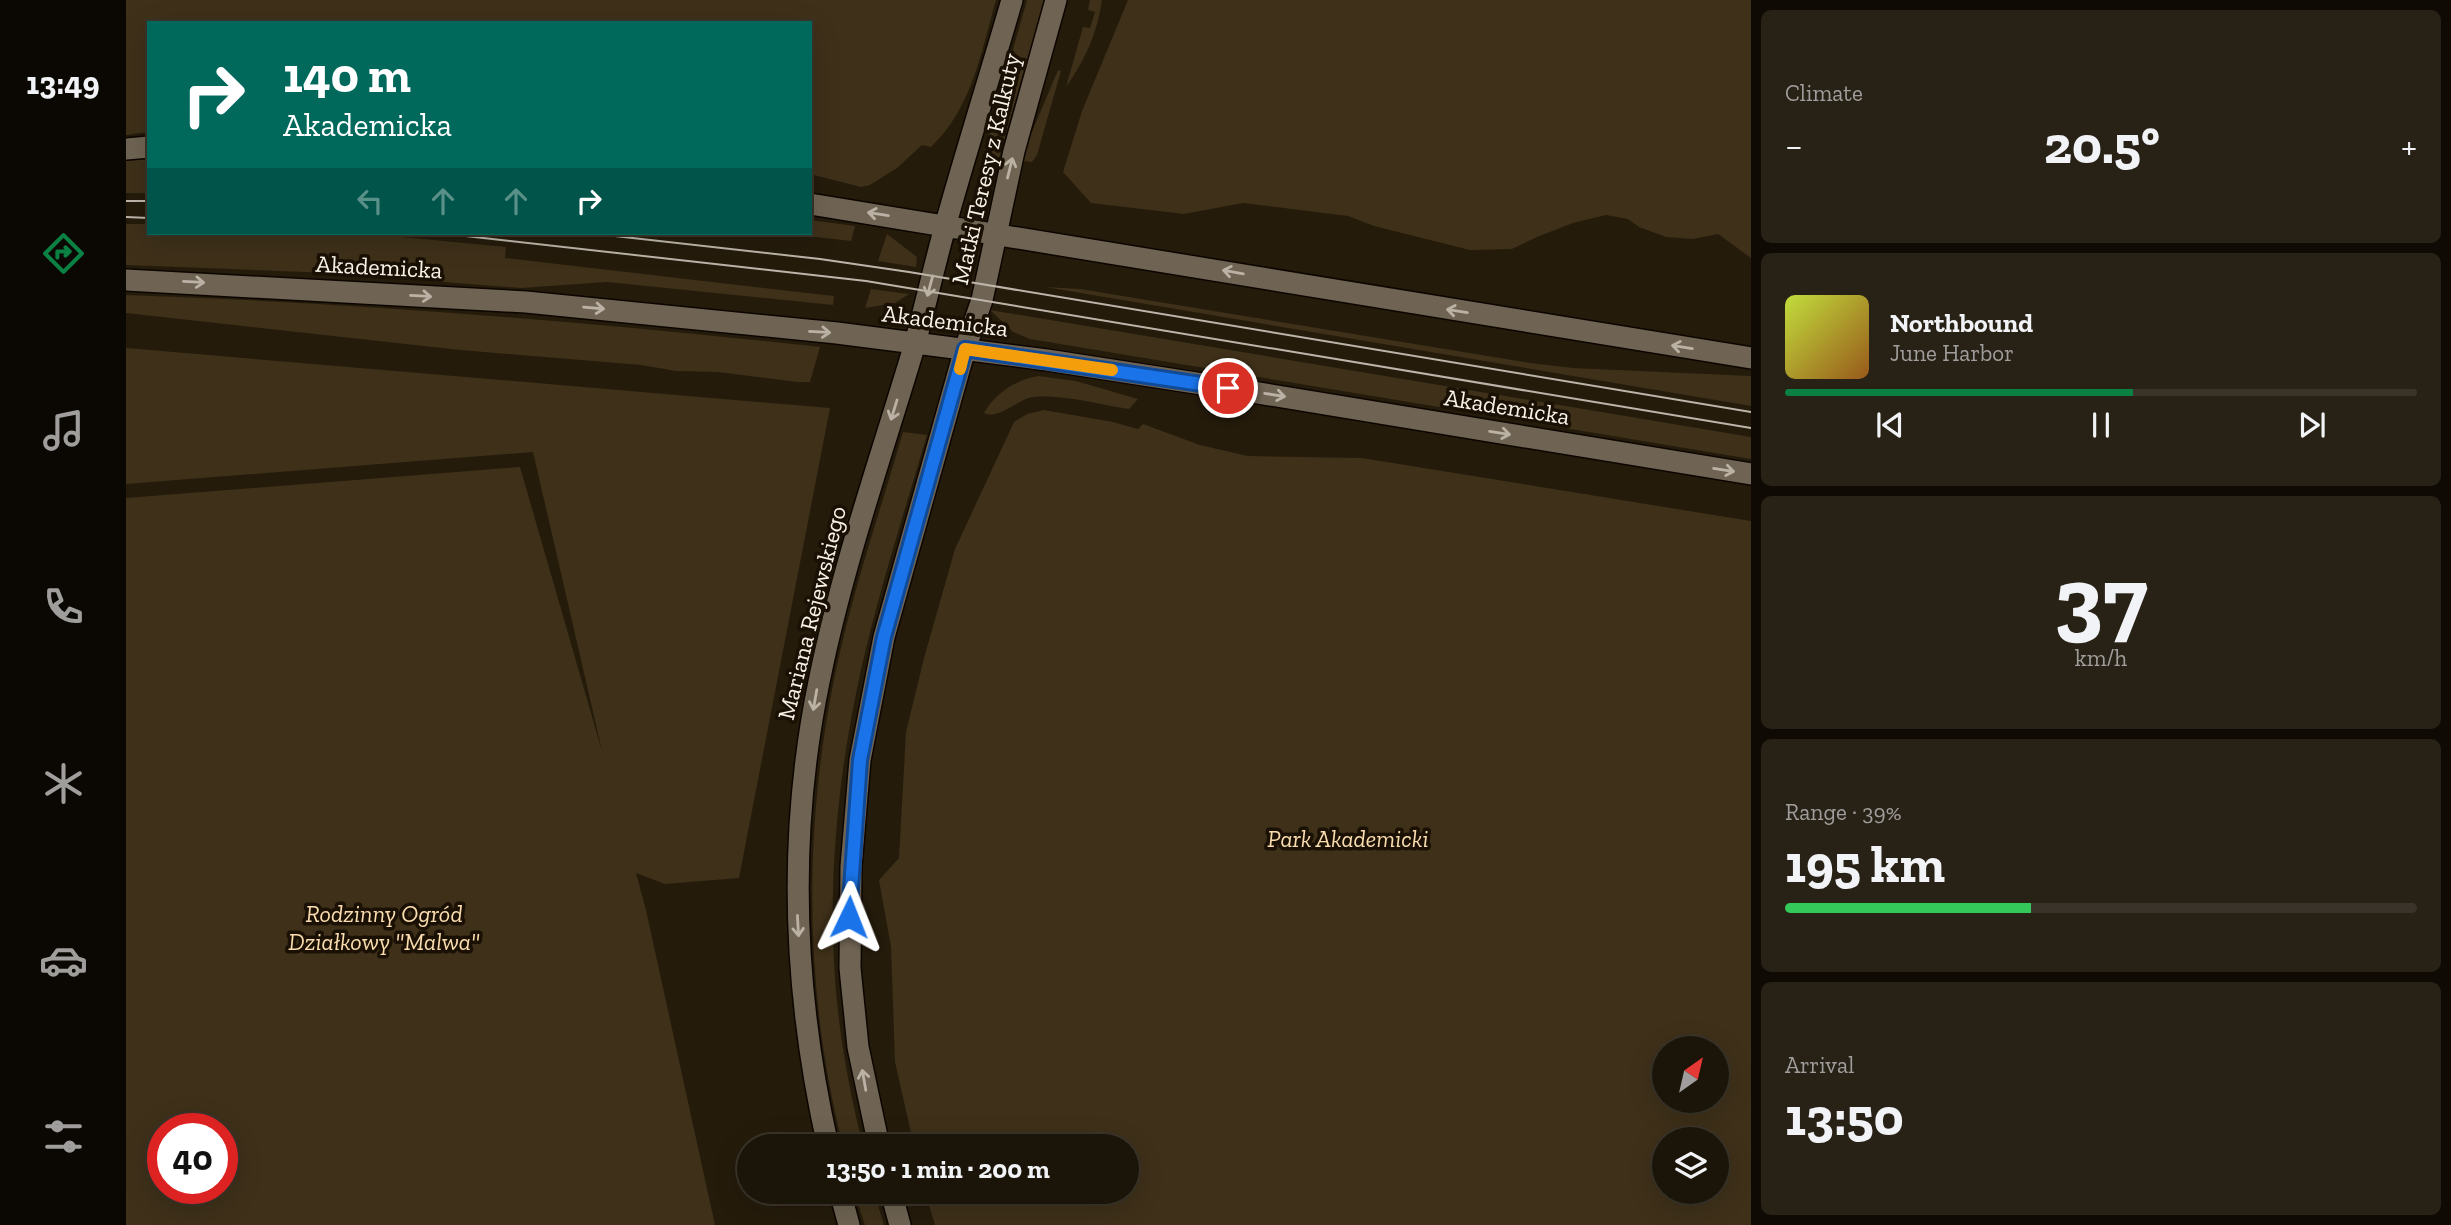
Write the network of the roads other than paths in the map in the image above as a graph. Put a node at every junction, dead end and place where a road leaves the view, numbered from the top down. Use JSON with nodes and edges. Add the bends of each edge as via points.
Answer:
{"nodes":[{"id":1,"x":1012,"y":0,"type":"edge"},
{"id":2,"x":1056,"y":0,"type":"edge"},
{"id":3,"x":147,"y":147,"type":"edge"},
{"id":4,"x":126,"y":149,"type":"edge"},
{"id":5,"x":812,"y":204,"type":"edge"},
{"id":6,"x":945,"y":227,"type":"junction"},
{"id":7,"x":995,"y":234,"type":"junction"},
{"id":8,"x":126,"y":280,"type":"edge"},
{"id":9,"x":914,"y":344,"type":"junction"},
{"id":10,"x":965,"y":349,"type":"junction"},
{"id":11,"x":1751,"y":358,"type":"edge"},
{"id":12,"x":1751,"y":474,"type":"edge"},
{"id":13,"x":825,"y":1134,"type":"edge"},
{"id":14,"x":876,"y":1134,"type":"edge"},
{"id":15,"x":843,"y":1204,"type":"edge"},
{"id":16,"x":894,"y":1204,"type":"edge"},
{"id":17,"x":849,"y":1225,"type":"edge"},
{"id":18,"x":900,"y":1225,"type":"edge"}],
"edges":[{"from":1,"to":6,"type":"street","name":"Matki Teresy z Kalkuty"},
{"from":7,"to":2,"type":"street","name":"Matki Teresy z Kalkuty","one_way":true},
{"from":3,"to":4,"type":"street"},
{"from":6,"to":5,"type":"street","one_way":true},
{"from":6,"to":7,"type":"street"},
{"from":6,"to":9,"type":"street","name":"Mariana Rejewskiego","one_way":true},
{"from":7,"to":10,"type":"street","name":"Matki Teresy z Kalkuty","via":[[982,300]]},
{"from":11,"to":7,"type":"street","one_way":true},
{"from":8,"to":9,"type":"street","name":"Akademicka","one_way":true,"via":[[526,302]]},
{"from":9,"to":10,"type":"street","name":"Akademicka"},
{"from":9,"to":13,"type":"street","name":"Mariana Rejewskiego","one_way":true,"via":[[835,611],[810,728],[801,803],[797,908],[803,1005]]},
{"from":10,"to":12,"type":"street","name":"Akademicka","one_way":true},
{"from":14,"to":10,"type":"street","one_way":true,"via":[[858,1047],[850,968],[851,867],[860,760],[884,637]]},
{"from":15,"to":17,"type":"street"},
{"from":16,"to":18,"type":"street"}]}
